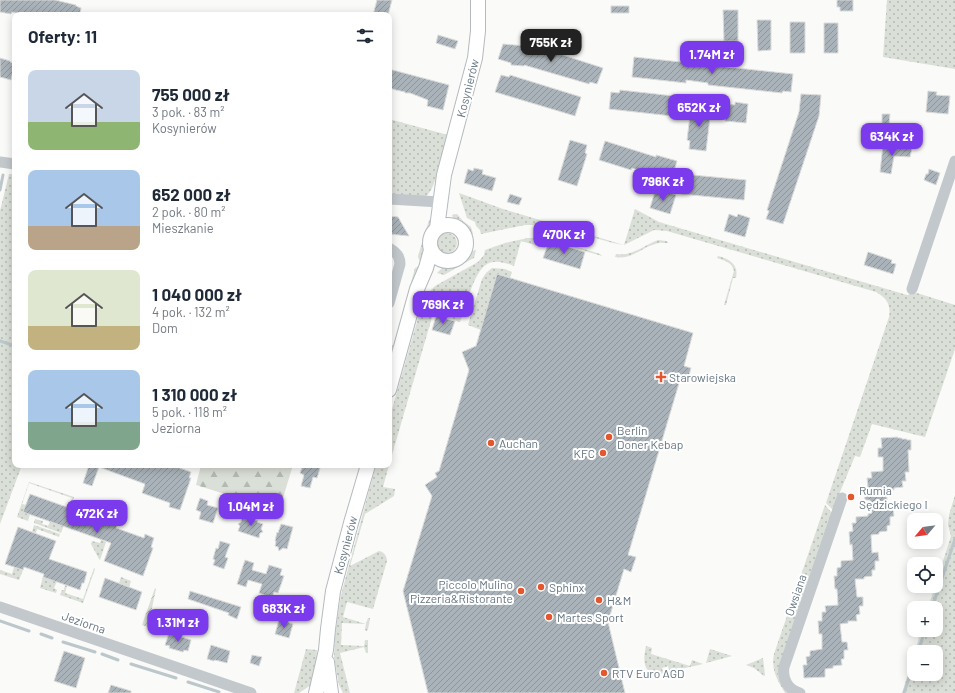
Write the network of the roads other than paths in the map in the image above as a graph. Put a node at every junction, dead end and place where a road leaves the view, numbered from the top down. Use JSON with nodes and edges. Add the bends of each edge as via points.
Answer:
{"nodes":[{"id":1,"x":478,"y":0,"type":"edge"},
{"id":2,"x":955,"y":161,"type":"edge"},
{"id":3,"x":0,"y":162,"type":"edge"},
{"id":4,"x":12,"y":164,"type":"edge"},
{"id":5,"x":444,"y":175,"type":"junction"},
{"id":6,"x":392,"y":199,"type":"edge"},
{"id":7,"x":440,"y":202,"type":"junction"},
{"id":8,"x":454,"y":226,"type":"junction"},
{"id":9,"x":437,"y":228,"type":"junction"},
{"id":10,"x":392,"y":250,"type":"edge"},
{"id":11,"x":431,"y":250,"type":"junction"},
{"id":12,"x":445,"y":261,"type":"junction"},
{"id":13,"x":912,"y":289,"type":"dead end"},
{"id":14,"x":392,"y":292,"type":"edge"},
{"id":15,"x":410,"y":314,"type":"junction"},
{"id":16,"x":394,"y":351,"type":"edge"},
{"id":17,"x":392,"y":367,"type":"edge"},
{"id":18,"x":367,"y":468,"type":"edge"},
{"id":19,"x":842,"y":498,"type":"dead end"},
{"id":20,"x":0,"y":607,"type":"edge"},
{"id":21,"x":326,"y":650,"type":"junction"},
{"id":22,"x":251,"y":693,"type":"edge"},
{"id":23,"x":316,"y":693,"type":"edge"},
{"id":24,"x":331,"y":693,"type":"edge"},
{"id":25,"x":800,"y":693,"type":"edge"}],
"edges":[{"from":1,"to":5,"type":"main road","name":"Kosynierów","via":[[475,58]]},
{"from":2,"to":13,"type":"street"},
{"from":3,"to":4,"type":"street"},
{"from":5,"to":7,"type":"main road","name":"Kosynierów"},
{"from":5,"to":8,"type":"main road","name":"Kosynierów","via":[[449,213]]},
{"from":6,"to":7,"type":"street"},
{"from":7,"to":9,"type":"main road","name":"Kosynierów"},
{"from":8,"to":9,"type":"main road"},
{"from":8,"to":12,"type":"main road","via":[[464,236],[464,250],[457,259]]},
{"from":9,"to":11,"type":"main road","via":[[430,238]]},
{"from":10,"to":14,"type":"street","via":[[398,255],[400,264]]},
{"from":11,"to":12,"type":"main road","via":[[436,257]]},
{"from":11,"to":15,"type":"main road"},
{"from":12,"to":15,"type":"main road","via":[[433,274]]},
{"from":15,"to":16,"type":"main road"},
{"from":16,"to":17,"type":"main road"},
{"from":18,"to":21,"type":"main road","name":"Kosynierów","via":[[333,591]]},
{"from":19,"to":25,"type":"street","name":"Owsiana","via":[[784,667],[787,683]]},
{"from":20,"to":22,"type":"street","name":"Jeziorna"},
{"from":21,"to":23,"type":"main road","name":"Kosynierów"},
{"from":21,"to":24,"type":"main road","name":"Kosynierów"}]}
